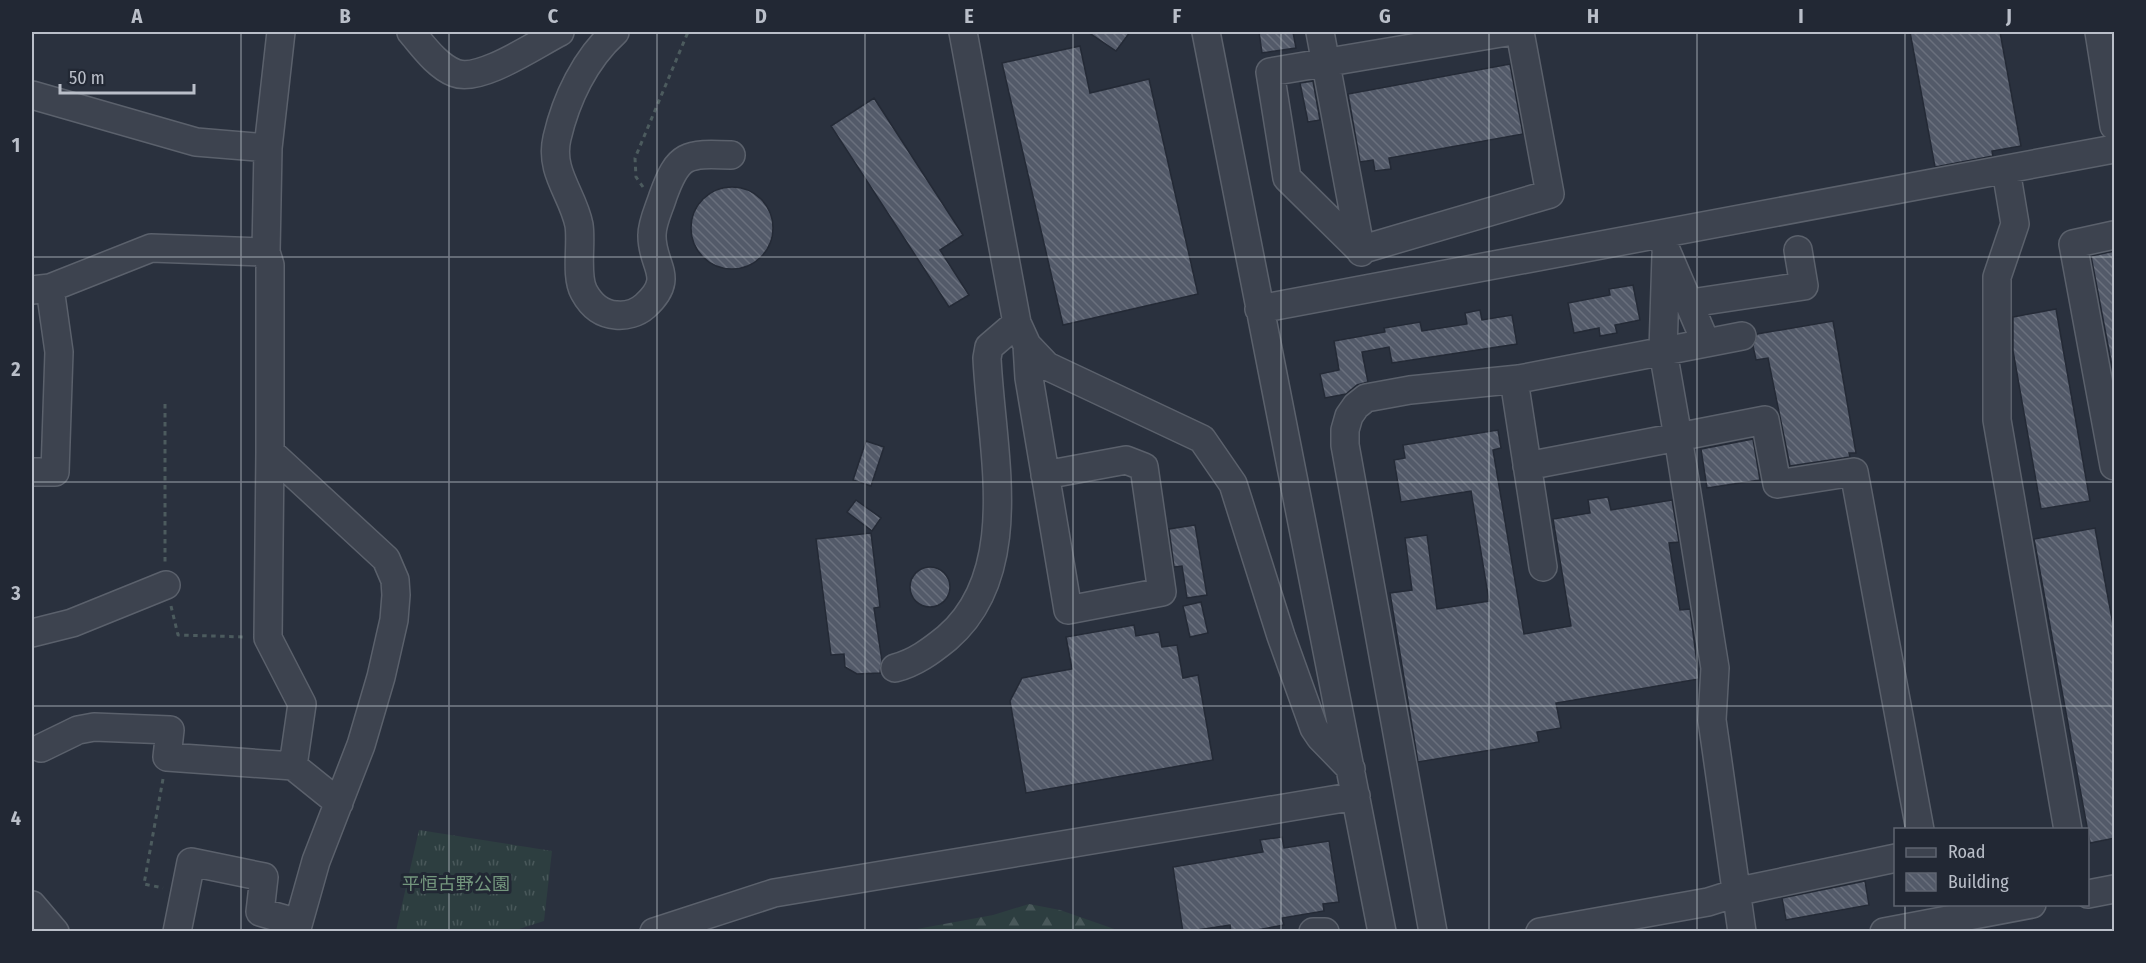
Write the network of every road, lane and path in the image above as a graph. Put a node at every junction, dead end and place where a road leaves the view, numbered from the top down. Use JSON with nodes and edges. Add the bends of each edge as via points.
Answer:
{"nodes":[{"id":1,"x":281,"y":32,"type":"edge"},
{"id":2,"x":411,"y":32,"type":"edge"},
{"id":3,"x":560,"y":32,"type":"edge"},
{"id":4,"x":615,"y":32,"type":"edge"},
{"id":5,"x":688,"y":32,"type":"edge"},
{"id":6,"x":963,"y":32,"type":"edge"},
{"id":7,"x":1206,"y":32,"type":"edge"},
{"id":8,"x":1320,"y":32,"type":"edge"},
{"id":9,"x":1507,"y":32,"type":"edge"},
{"id":10,"x":1520,"y":32,"type":"edge"},
{"id":11,"x":2098,"y":32,"type":"edge"},
{"id":12,"x":1326,"y":63,"type":"junction"},
{"id":13,"x":32,"y":95,"type":"edge"},
{"id":14,"x":2115,"y":126,"type":"edge"},
{"id":15,"x":268,"y":148,"type":"junction"},
{"id":16,"x":2115,"y":149,"type":"edge"},
{"id":17,"x":731,"y":155,"type":"dead end"},
{"id":18,"x":2006,"y":170,"type":"junction"},
{"id":19,"x":663,"y":198,"type":"junction"},
{"id":20,"x":2115,"y":235,"type":"edge"},
{"id":21,"x":1665,"y":242,"type":"junction"},
{"id":22,"x":1360,"y":250,"type":"junction"},
{"id":23,"x":1798,"y":250,"type":"dead end"},
{"id":24,"x":266,"y":252,"type":"junction"},
{"id":25,"x":41,"y":289,"type":"edge"},
{"id":26,"x":1366,"y":289,"type":"junction"},
{"id":27,"x":1690,"y":303,"type":"junction"},
{"id":28,"x":1259,"y":309,"type":"junction"},
{"id":29,"x":1022,"y":334,"type":"junction"},
{"id":30,"x":1742,"y":336,"type":"dead end"},
{"id":31,"x":1706,"y":343,"type":"junction"},
{"id":32,"x":1664,"y":351,"type":"junction"},
{"id":33,"x":1514,"y":380,"type":"junction"},
{"id":34,"x":165,"y":404,"type":"dead end"},
{"id":35,"x":1678,"y":436,"type":"junction"},
{"id":36,"x":270,"y":452,"type":"junction"},
{"id":37,"x":1527,"y":466,"type":"junction"},
{"id":38,"x":2115,"y":466,"type":"edge"},
{"id":39,"x":32,"y":472,"type":"edge"},
{"id":40,"x":1045,"y":474,"type":"junction"},
{"id":41,"x":1543,"y":567,"type":"dead end"},
{"id":42,"x":165,"y":585,"type":"junction"},
{"id":43,"x":32,"y":633,"type":"edge"},
{"id":44,"x":268,"y":638,"type":"junction"},
{"id":45,"x":895,"y":668,"type":"dead end"},
{"id":46,"x":34,"y":745,"type":"edge"},
{"id":47,"x":166,"y":757,"type":"junction"},
{"id":48,"x":293,"y":766,"type":"junction"},
{"id":49,"x":1351,"y":769,"type":"junction"},
{"id":50,"x":1356,"y":796,"type":"junction"},
{"id":51,"x":339,"y":803,"type":"junction"},
{"id":52,"x":1920,"y":828,"type":"edge"},
{"id":53,"x":2068,"y":828,"type":"edge"},
{"id":54,"x":1894,"y":858,"type":"edge"},
{"id":55,"x":2115,"y":889,"type":"edge"},
{"id":56,"x":1737,"y":893,"type":"junction"},
{"id":57,"x":185,"y":894,"type":"junction"},
{"id":58,"x":2089,"y":894,"type":"edge"},
{"id":59,"x":32,"y":905,"type":"edge"},
{"id":60,"x":2021,"y":906,"type":"edge"},
{"id":61,"x":297,"y":927,"type":"edge"},
{"id":62,"x":1381,"y":931,"type":"edge"},
{"id":63,"x":55,"y":932,"type":"edge"},
{"id":64,"x":177,"y":932,"type":"edge"},
{"id":65,"x":654,"y":932,"type":"edge"},
{"id":66,"x":1313,"y":932,"type":"edge"},
{"id":67,"x":1325,"y":932,"type":"edge"},
{"id":68,"x":1433,"y":932,"type":"edge"},
{"id":69,"x":1540,"y":932,"type":"edge"},
{"id":70,"x":1742,"y":932,"type":"edge"},
{"id":71,"x":1884,"y":932,"type":"edge"}],
"edges":[{"from":1,"to":15,"type":"street"},
{"from":2,"to":3,"type":"street","via":[[454,73],[470,76]]},
{"from":4,"to":19,"type":"street","via":[[585,65],[557,139],[555,157],[559,178],[578,222],[583,290],[603,312],[626,315],[640,311],[658,291],[662,276],[652,236]]},
{"from":5,"to":19,"type":"path","via":[[635,158],[640,185]]},
{"from":6,"to":29,"type":"street"},
{"from":7,"to":28,"type":"street"},
{"from":8,"to":12,"type":"street"},
{"from":9,"to":12,"type":"street"},
{"from":10,"to":22,"type":"street","via":[[1550,194]]},
{"from":11,"to":14,"type":"street"},
{"from":12,"to":22,"type":"street"},
{"from":12,"to":22,"type":"street","via":[[1270,72],[1287,178]]},
{"from":13,"to":15,"type":"street","via":[[196,142]]},
{"from":15,"to":24,"type":"street"},
{"from":16,"to":18,"type":"street"},
{"from":17,"to":19,"type":"street","via":[[697,155],[683,160],[674,168]]},
{"from":18,"to":21,"type":"street"},
{"from":18,"to":53,"type":"street","via":[[2015,224],[1997,277],[1997,420]]},
{"from":20,"to":38,"type":"street","via":[[2073,244]]},
{"from":21,"to":26,"type":"street"},
{"from":21,"to":27,"type":"street"},
{"from":21,"to":32,"type":"street"},
{"from":22,"to":26,"type":"street"},
{"from":23,"to":27,"type":"street","via":[[1804,286]]},
{"from":24,"to":25,"type":"street","via":[[151,248]]},
{"from":24,"to":36,"type":"street","via":[[270,266]]},
{"from":25,"to":39,"type":"street","via":[[59,352],[55,472]]},
{"from":26,"to":28,"type":"street"},
{"from":27,"to":31,"type":"street"},
{"from":28,"to":49,"type":"street"},
{"from":29,"to":40,"type":"street"},
{"from":29,"to":45,"type":"street","via":[[989,347],[987,358],[998,517],[994,554],[984,590],[959,627],[930,652]]},
{"from":29,"to":49,"type":"street","via":[[1047,366],[1202,440],[1233,484],[1314,728]]},
{"from":30,"to":31,"type":"street"},
{"from":31,"to":32,"type":"street"},
{"from":32,"to":33,"type":"street"},
{"from":32,"to":35,"type":"street"},
{"from":33,"to":37,"type":"street"},
{"from":33,"to":68,"type":"street","via":[[1366,398],[1356,406],[1345,430]]},
{"from":34,"to":42,"type":"path"},
{"from":35,"to":37,"type":"street"},
{"from":35,"to":52,"type":"street","via":[[1765,420],[1777,484],[1854,472]]},
{"from":35,"to":56,"type":"street","via":[[1715,668],[1712,720]]},
{"from":36,"to":44,"type":"street"},
{"from":36,"to":51,"type":"street","via":[[386,560],[395,580],[394,620],[381,677]]},
{"from":37,"to":41,"type":"street"},
{"from":40,"to":40,"type":"street","via":[[1068,610],[1162,592],[1144,467],[1126,460]]},
{"from":42,"to":43,"type":"street","via":[[72,623]]},
{"from":42,"to":44,"type":"path","via":[[178,636]]},
{"from":44,"to":48,"type":"street","via":[[302,704]]},
{"from":46,"to":47,"type":"street","via":[[94,727],[171,730]]},
{"from":47,"to":48,"type":"street"},
{"from":47,"to":57,"type":"path","via":[[144,884]]},
{"from":48,"to":51,"type":"street"},
{"from":49,"to":50,"type":"street"},
{"from":50,"to":62,"type":"street"},
{"from":50,"to":65,"type":"street","via":[[774,893]]},
{"from":51,"to":61,"type":"street","via":[[316,861]]},
{"from":54,"to":56,"type":"street"},
{"from":55,"to":58,"type":"street"},
{"from":56,"to":69,"type":"street","via":[[1708,902]]},
{"from":56,"to":70,"type":"street"},
{"from":57,"to":61,"type":"street","via":[[191,862],[264,877],[260,912]]},
{"from":57,"to":64,"type":"street"},
{"from":59,"to":63,"type":"street"},
{"from":60,"to":71,"type":"street"},
{"from":66,"to":67,"type":"street"}]}
